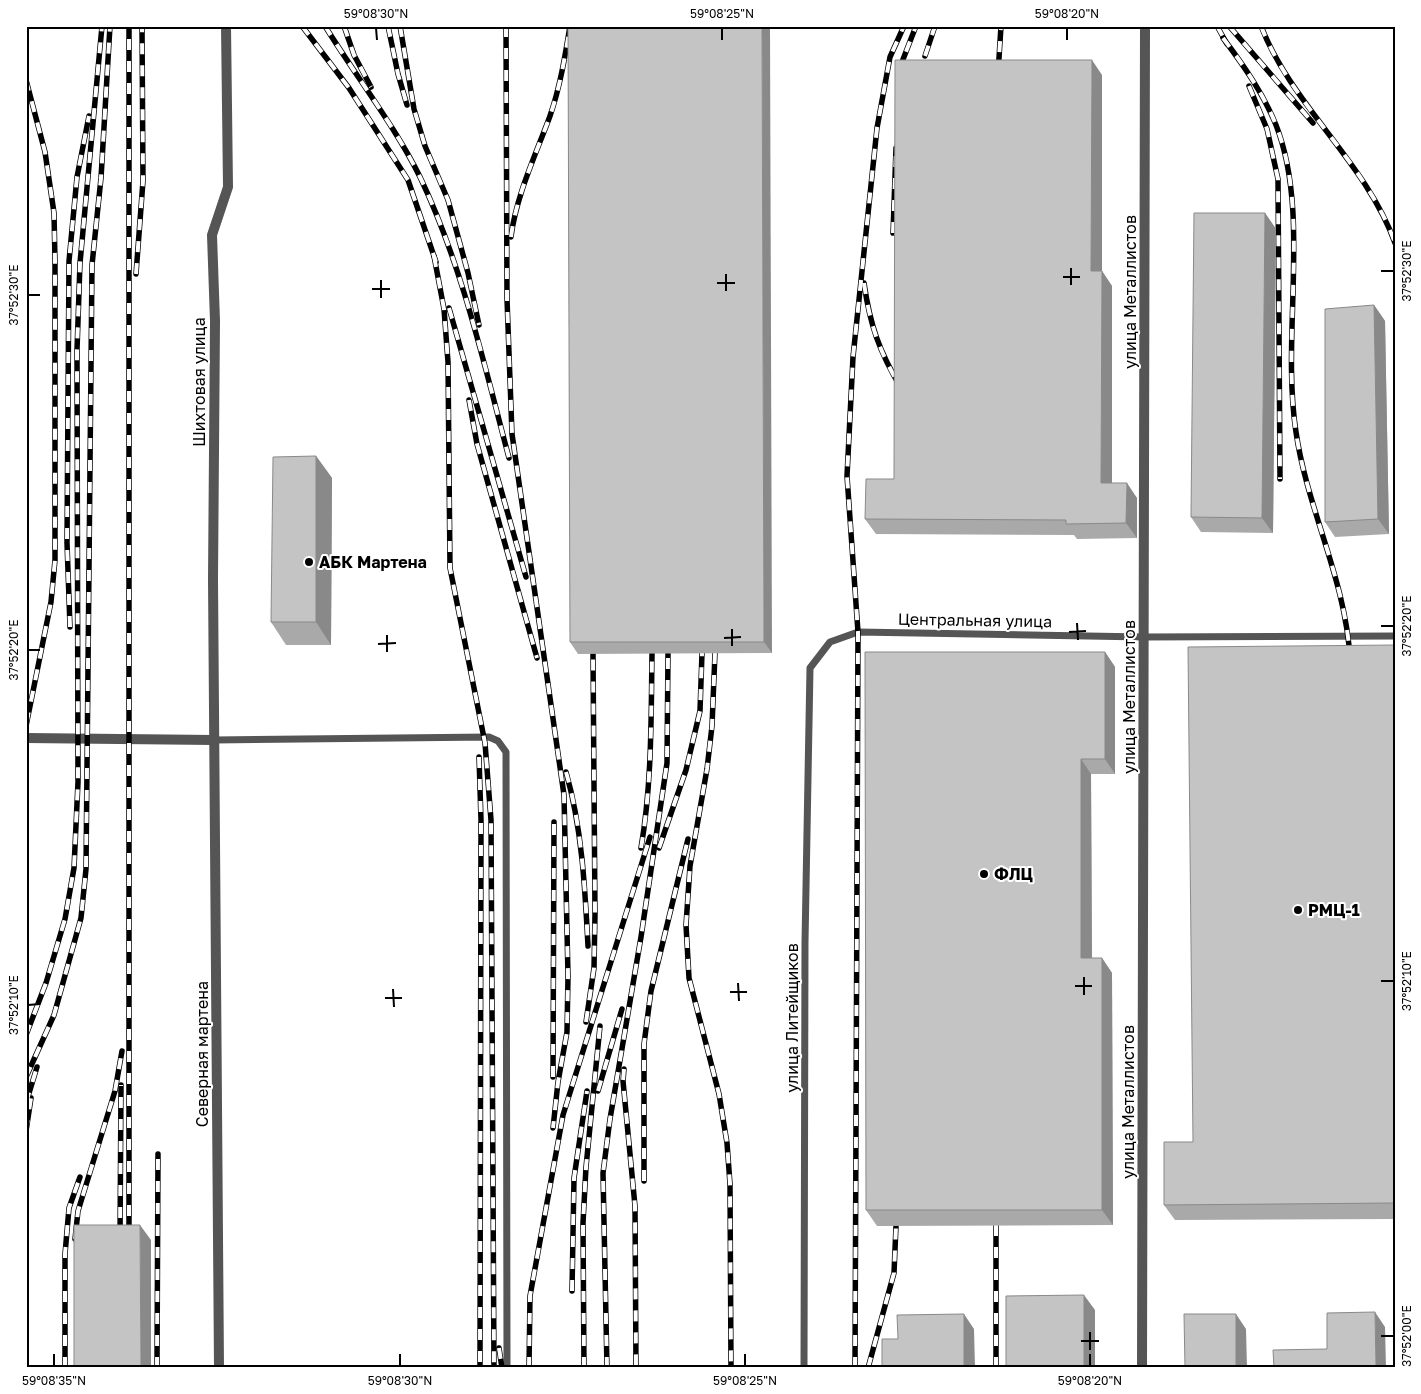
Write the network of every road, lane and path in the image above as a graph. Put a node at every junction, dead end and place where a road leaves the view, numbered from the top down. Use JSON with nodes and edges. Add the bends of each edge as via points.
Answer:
{"nodes":[{"id":1,"x":226,"y":26,"type":"edge"},
{"id":2,"x":1144,"y":26,"type":"edge"},
{"id":3,"x":1395,"y":636,"type":"edge"},
{"id":4,"x":1144,"y":637,"type":"junction"},
{"id":5,"x":810,"y":668,"type":"joint"},
{"id":6,"x":26,"y":738,"type":"edge"},
{"id":7,"x":214,"y":740,"type":"junction"},
{"id":8,"x":219,"y":1368,"type":"edge"},
{"id":9,"x":508,"y":1368,"type":"edge"},
{"id":10,"x":804,"y":1368,"type":"edge"},
{"id":11,"x":1142,"y":1368,"type":"edge"}],
"edges":[{"from":1,"to":7,"type":"street","name":"Шихтовая улица","via":[[228,187],[212,235],[215,321]]},
{"from":2,"to":4,"type":"street","name":"улица Металлистов"},
{"from":3,"to":4,"type":"lane","name":"Центральная улица"},
{"from":4,"to":5,"type":"lane","name":"Центральная улица","via":[[858,632],[830,642]]},
{"from":4,"to":11,"type":"street","name":"улица Металлистов"},
{"from":5,"to":10,"type":"lane","name":"улица Литейщиков","via":[[805,952]]},
{"from":6,"to":7,"type":"street"},
{"from":7,"to":8,"type":"street","name":"Северная мартена"},
{"from":7,"to":9,"type":"lane","via":[[489,737],[498,741],[506,752]]}]}
